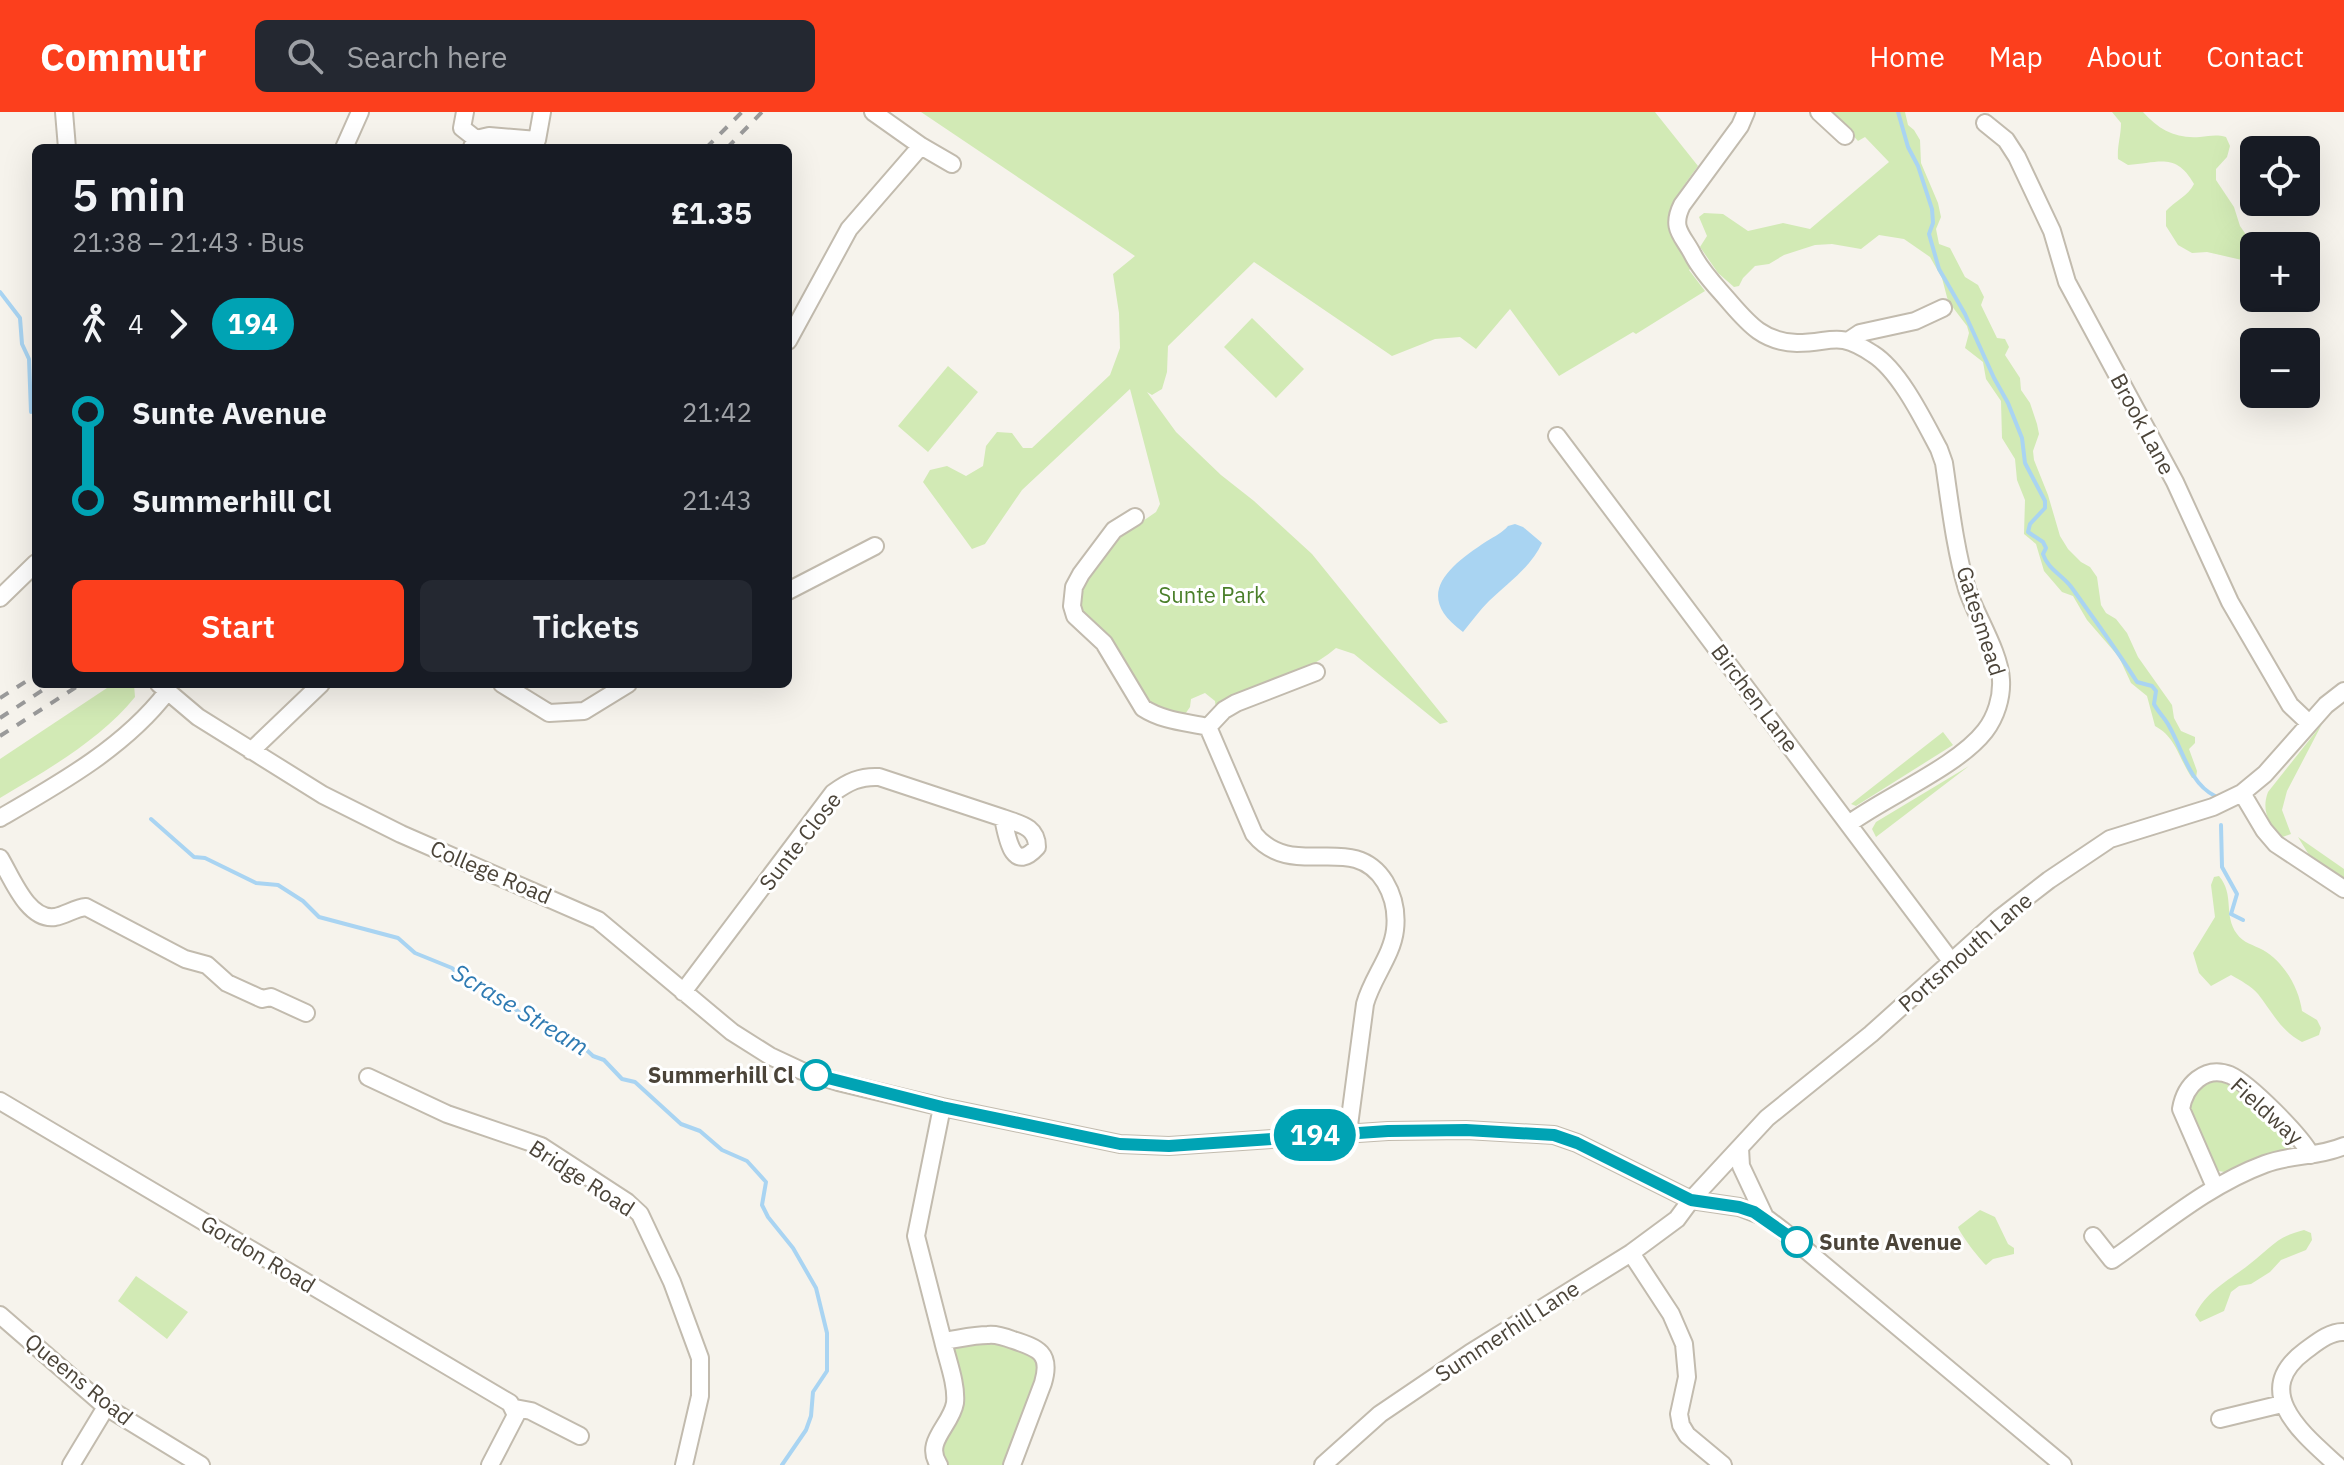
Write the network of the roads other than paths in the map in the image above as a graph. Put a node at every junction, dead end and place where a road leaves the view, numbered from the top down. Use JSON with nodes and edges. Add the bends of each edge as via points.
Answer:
{"nodes":[{"id":1,"x":64,"y":112,"type":"edge"},
{"id":2,"x":360,"y":112,"type":"edge"},
{"id":3,"x":542,"y":112,"type":"edge"},
{"id":4,"x":873,"y":112,"type":"edge"},
{"id":5,"x":1746,"y":112,"type":"edge"},
{"id":6,"x":1819,"y":112,"type":"edge"},
{"id":7,"x":463,"y":120,"type":"edge"},
{"id":8,"x":1985,"y":123,"type":"dead end"},
{"id":9,"x":1845,"y":136,"type":"dead end"},
{"id":10,"x":67,"y":144,"type":"edge"},
{"id":11,"x":346,"y":144,"type":"edge"},
{"id":12,"x":474,"y":144,"type":"edge"},
{"id":13,"x":921,"y":146,"type":"junction"},
{"id":14,"x":952,"y":164,"type":"dead end"},
{"id":15,"x":1943,"y":308,"type":"dead end"},
{"id":16,"x":1893,"y":328,"type":"junction"},
{"id":17,"x":792,"y":334,"type":"edge"},
{"id":18,"x":1848,"y":341,"type":"junction"},
{"id":19,"x":1884,"y":362,"type":"junction"},
{"id":20,"x":1557,"y":436,"type":"dead end"},
{"id":21,"x":1135,"y":517,"type":"dead end"},
{"id":22,"x":875,"y":546,"type":"dead end"},
{"id":23,"x":32,"y":567,"type":"edge"},
{"id":24,"x":792,"y":589,"type":"edge"},
{"id":25,"x":0,"y":598,"type":"edge"},
{"id":26,"x":1316,"y":672,"type":"dead end"},
{"id":27,"x":163,"y":688,"type":"edge"},
{"id":28,"x":317,"y":688,"type":"edge"},
{"id":29,"x":508,"y":688,"type":"edge"},
{"id":30,"x":621,"y":688,"type":"edge"},
{"id":31,"x":2344,"y":691,"type":"edge"},
{"id":32,"x":2309,"y":723,"type":"junction"},
{"id":33,"x":1208,"y":727,"type":"junction"},
{"id":34,"x":251,"y":751,"type":"junction"},
{"id":35,"x":2242,"y":793,"type":"junction"},
{"id":36,"x":0,"y":818,"type":"edge"},
{"id":37,"x":1003,"y":818,"type":"dead end"},
{"id":38,"x":1850,"y":823,"type":"junction"},
{"id":39,"x":0,"y":858,"type":"edge"},
{"id":40,"x":2344,"y":889,"type":"edge"},
{"id":41,"x":1951,"y":961,"type":"junction"},
{"id":42,"x":683,"y":992,"type":"junction"},
{"id":43,"x":306,"y":1013,"type":"dead end"},
{"id":44,"x":368,"y":1077,"type":"dead end"},
{"id":45,"x":0,"y":1101,"type":"edge"},
{"id":46,"x":942,"y":1107,"type":"junction"},
{"id":47,"x":1348,"y":1133,"type":"junction"},
{"id":48,"x":2344,"y":1146,"type":"edge"},
{"id":49,"x":1740,"y":1148,"type":"junction"},
{"id":50,"x":2311,"y":1155,"type":"junction"},
{"id":51,"x":2215,"y":1187,"type":"junction"},
{"id":52,"x":1691,"y":1200,"type":"junction"},
{"id":53,"x":1765,"y":1217,"type":"junction"},
{"id":54,"x":2093,"y":1236,"type":"dead end"},
{"id":55,"x":1631,"y":1253,"type":"junction"},
{"id":56,"x":0,"y":1315,"type":"edge"},
{"id":57,"x":2344,"y":1332,"type":"edge"},
{"id":58,"x":943,"y":1341,"type":"junction"},
{"id":59,"x":2282,"y":1404,"type":"junction"},
{"id":60,"x":106,"y":1407,"type":"junction"},
{"id":61,"x":515,"y":1408,"type":"junction"},
{"id":62,"x":2220,"y":1419,"type":"dead end"},
{"id":63,"x":580,"y":1436,"type":"dead end"},
{"id":64,"x":71,"y":1465,"type":"edge"},
{"id":65,"x":201,"y":1465,"type":"edge"},
{"id":66,"x":490,"y":1465,"type":"edge"},
{"id":67,"x":684,"y":1465,"type":"edge"},
{"id":68,"x":939,"y":1465,"type":"edge"},
{"id":69,"x":1012,"y":1465,"type":"edge"},
{"id":70,"x":1323,"y":1465,"type":"edge"},
{"id":71,"x":1723,"y":1465,"type":"edge"},
{"id":72,"x":2063,"y":1465,"type":"edge"},
{"id":73,"x":2337,"y":1465,"type":"edge"}],
"edges":[{"from":1,"to":10,"type":"street"},
{"from":2,"to":11,"type":"street"},
{"from":3,"to":12,"type":"street","via":[[537,140],[489,136]]},
{"from":4,"to":13,"type":"street"},
{"from":5,"to":18,"type":"street","via":[[1682,205],[1677,226],[1682,238],[1716,289],[1756,330],[1798,343]]},
{"from":6,"to":9,"type":"street"},
{"from":7,"to":12,"type":"street"},
{"from":8,"to":32,"type":"street","name":"Brook Lane","via":[[2017,157],[2052,231],[2067,282],[2175,482],[2230,602],[2290,705]]},
{"from":13,"to":14,"type":"street"},
{"from":13,"to":17,"type":"street","via":[[849,229]]},
{"from":15,"to":16,"type":"street"},
{"from":16,"to":18,"type":"street","via":[[1860,333]]},
{"from":16,"to":19,"type":"street"},
{"from":18,"to":19,"type":"street","name":"Gatesmead"},
{"from":19,"to":38,"type":"street","name":"Gatesmead","via":[[1944,463],[1966,585],[1997,659],[2000,698],[1975,742]]},
{"from":20,"to":38,"type":"street","name":"Birchen Lane"},
{"from":21,"to":33,"type":"street","via":[[1114,530],[1081,574],[1074,587],[1075,616],[1104,643],[1143,708],[1175,722]]},
{"from":22,"to":24,"type":"street"},
{"from":23,"to":25,"type":"street"},
{"from":26,"to":33,"type":"street","via":[[1236,703]]},
{"from":27,"to":34,"type":"street","name":"College Road"},
{"from":27,"to":36,"type":"street","via":[[136,728]]},
{"from":28,"to":34,"type":"street"},
{"from":29,"to":30,"type":"street","via":[[549,713],[584,711]]},
{"from":31,"to":32,"type":"street","name":"Portsmouth Lane"},
{"from":32,"to":35,"type":"street","name":"Portsmouth Lane"},
{"from":33,"to":47,"type":"street","via":[[1263,845],[1283,855],[1365,861],[1381,876],[1394,904],[1395,933],[1365,1004]]},
{"from":34,"to":42,"type":"street","name":"College Road","via":[[362,815],[598,920]]},
{"from":35,"to":40,"type":"street","via":[[2276,844]]},
{"from":35,"to":41,"type":"street","name":"Portsmouth Lane","via":[[2110,839],[2049,880]]},
{"from":37,"to":42,"type":"street","name":"Sunte Close","via":[[879,777],[845,785],[833,793]]},
{"from":38,"to":41,"type":"street","name":"Birchen Lane"},
{"from":39,"to":43,"type":"street","via":[[36,913],[58,916],[86,907],[185,959],[207,965],[227,983]]},
{"from":41,"to":49,"type":"street","name":"Portsmouth Lane","via":[[1767,1118]]},
{"from":42,"to":46,"type":"street","name":"College Road","via":[[750,1044],[802,1071]]},
{"from":44,"to":67,"type":"street","name":"Bridge Road","via":[[447,1114],[541,1146],[640,1214],[700,1358],[700,1396]]},
{"from":45,"to":61,"type":"street","name":"Gordon Road"},
{"from":46,"to":47,"type":"street","name":"College Road","via":[[1120,1144],[1169,1146]]},
{"from":46,"to":58,"type":"street","via":[[916,1236]]},
{"from":47,"to":52,"type":"street","name":"College Road","via":[[1466,1130],[1554,1135]]},
{"from":48,"to":50,"type":"street","name":"Fieldway"},
{"from":49,"to":52,"type":"street","name":"Portsmouth Lane"},
{"from":49,"to":53,"type":"street","via":[[1741,1166]]},
{"from":50,"to":51,"type":"street","name":"Fieldway","via":[[2278,1159]]},
{"from":50,"to":51,"type":"street","name":"Fieldway","via":[[2242,1082],[2218,1072],[2204,1075],[2187,1089],[2181,1109]]},
{"from":51,"to":54,"type":"street","name":"Fieldway","via":[[2112,1260]]},
{"from":52,"to":53,"type":"street"},
{"from":52,"to":55,"type":"street","name":"Summerhill Lane","via":[[1677,1219]]},
{"from":53,"to":72,"type":"street"},
{"from":55,"to":70,"type":"street","name":"Summerhill Lane","via":[[1380,1414]]},
{"from":55,"to":71,"type":"street","via":[[1684,1344],[1687,1377],[1681,1425]]},
{"from":56,"to":60,"type":"street","name":"Queens Road"},
{"from":57,"to":59,"type":"street","via":[[2329,1335],[2288,1367]]},
{"from":58,"to":68,"type":"street","via":[[955,1398],[934,1443]]},
{"from":58,"to":69,"type":"street","via":[[991,1334],[1041,1352],[1046,1372]]},
{"from":59,"to":62,"type":"street"},
{"from":59,"to":73,"type":"street"},
{"from":60,"to":64,"type":"street"},
{"from":60,"to":65,"type":"street","name":"Queens Road"},
{"from":61,"to":63,"type":"street","name":"Gordon Road"},
{"from":61,"to":66,"type":"street"}]}
